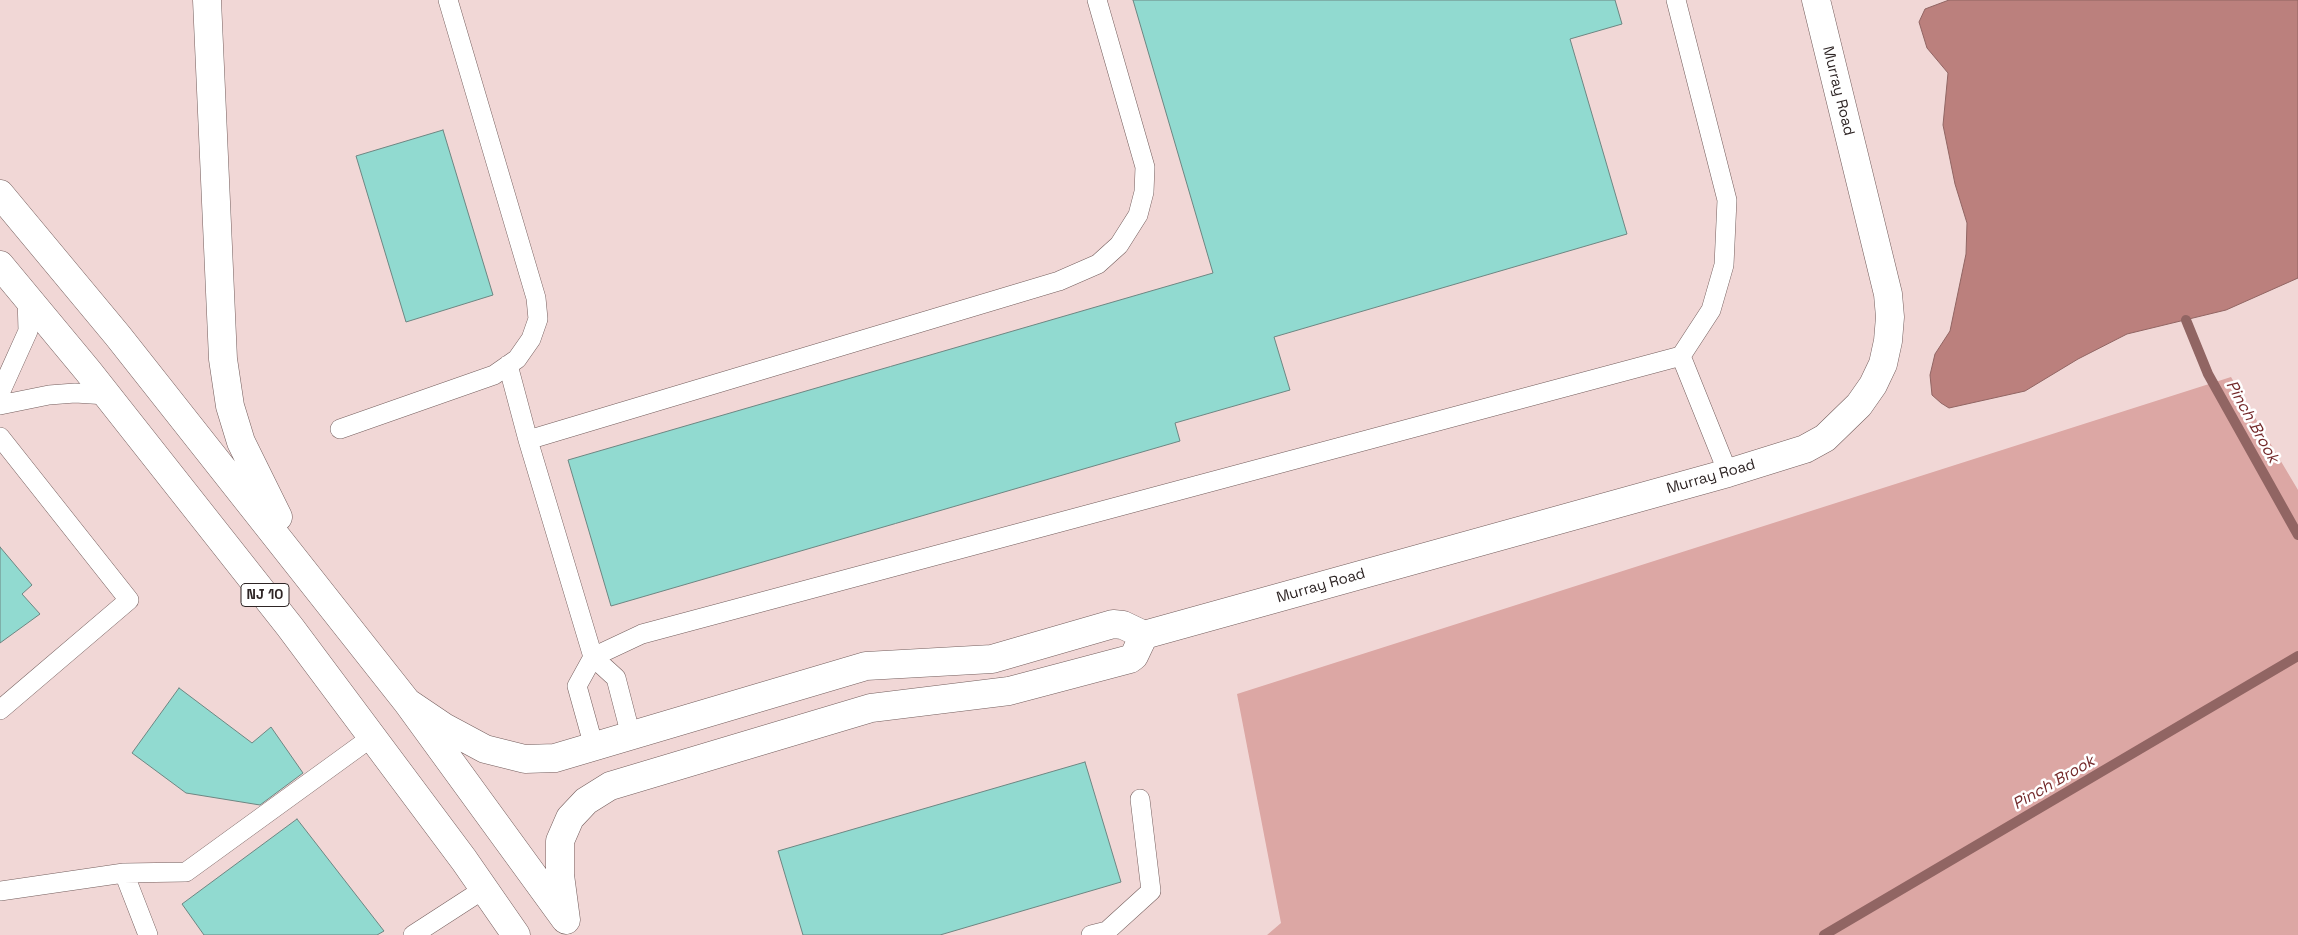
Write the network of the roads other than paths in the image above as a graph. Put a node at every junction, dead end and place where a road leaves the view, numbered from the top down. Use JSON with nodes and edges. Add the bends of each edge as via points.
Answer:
{"nodes":[{"id":1,"x":207,"y":0,"type":"edge"},
{"id":2,"x":448,"y":0,"type":"edge"},
{"id":3,"x":1097,"y":0,"type":"edge"},
{"id":4,"x":1676,"y":0,"type":"edge"},
{"id":5,"x":1816,"y":0,"type":"edge"},
{"id":6,"x":0,"y":194,"type":"edge"},
{"id":7,"x":0,"y":265,"type":"edge"},
{"id":8,"x":27,"y":297,"type":"junction"},
{"id":9,"x":1681,"y":356,"type":"junction"},
{"id":10,"x":508,"y":365,"type":"junction"},
{"id":11,"x":0,"y":393,"type":"edge"},
{"id":12,"x":107,"y":395,"type":"junction"},
{"id":13,"x":0,"y":405,"type":"edge"},
{"id":14,"x":340,"y":429,"type":"dead end"},
{"id":15,"x":0,"y":437,"type":"edge"},
{"id":16,"x":528,"y":440,"type":"junction"},
{"id":17,"x":1728,"y":473,"type":"junction"},
{"id":18,"x":315,"y":584,"type":"junction"},
{"id":19,"x":1144,"y":635,"type":"junction"},
{"id":20,"x":593,"y":657,"type":"junction"},
{"id":21,"x":407,"y":702,"type":"junction"},
{"id":22,"x":0,"y":710,"type":"edge"},
{"id":23,"x":631,"y":736,"type":"junction"},
{"id":24,"x":372,"y":737,"type":"junction"},
{"id":25,"x":594,"y":748,"type":"junction"},
{"id":26,"x":1140,"y":799,"type":"dead end"},
{"id":27,"x":124,"y":873,"type":"junction"},
{"id":28,"x":484,"y":889,"type":"junction"},
{"id":29,"x":0,"y":892,"type":"edge"},
{"id":30,"x":571,"y":928,"type":"edge"},
{"id":31,"x":148,"y":935,"type":"edge"},
{"id":32,"x":412,"y":935,"type":"edge"},
{"id":33,"x":516,"y":935,"type":"edge"},
{"id":34,"x":1091,"y":935,"type":"edge"}],
"edges":[{"from":1,"to":18,"type":"main road","via":[[223,359],[230,406],[241,442],[261,485]]},
{"from":2,"to":10,"type":"lane","via":[[536,298],[538,319],[531,339],[517,359]]},
{"from":3,"to":16,"type":"lane","via":[[1145,168],[1144,192],[1138,214],[1119,245],[1098,264],[1059,281]]},
{"from":4,"to":9,"type":"lane","via":[[1727,200],[1724,265],[1711,310]]},
{"from":5,"to":17,"type":"main road","name":"Murray Road","via":[[1888,294],[1888,341],[1883,364],[1873,385],[1859,405],[1825,438],[1804,449]]},
{"from":6,"to":18,"type":"main road","number":"NJ 10","via":[[118,336]]},
{"from":7,"to":8,"type":"main road","number":"NJ 10"},
{"from":8,"to":11,"type":"lane","via":[[28,331]]},
{"from":8,"to":12,"type":"main road","number":"NJ 10"},
{"from":9,"to":17,"type":"lane"},
{"from":9,"to":20,"type":"lane","via":[[642,634]]},
{"from":10,"to":14,"type":"lane","via":[[494,375]]},
{"from":10,"to":16,"type":"lane"},
{"from":12,"to":13,"type":"lane","via":[[49,395]]},
{"from":12,"to":24,"type":"main road","number":"NJ 10","via":[[290,627]]},
{"from":15,"to":22,"type":"lane","via":[[129,600]]},
{"from":16,"to":20,"type":"lane"},
{"from":17,"to":19,"type":"main road","name":"Murray Road"},
{"from":18,"to":21,"type":"main road","number":"NJ 10"},
{"from":19,"to":23,"type":"main road","via":[[1123,624],[1113,624],[992,659],[866,666]]},
{"from":19,"to":30,"type":"main road","via":[[1130,659],[1009,691],[871,708],[610,786],[586,801],[570,818],[560,841],[560,875]]},
{"from":20,"to":23,"type":"lane","via":[[616,678]]},
{"from":20,"to":25,"type":"lane","via":[[577,686]]},
{"from":21,"to":25,"type":"main road","via":[[444,727],[485,748],[525,759],[555,758]]},
{"from":21,"to":30,"type":"main road","number":"NJ 10"},
{"from":23,"to":25,"type":"main road"},
{"from":24,"to":27,"type":"lane","via":[[186,872]]},
{"from":24,"to":28,"type":"main road","number":"NJ 10"},
{"from":26,"to":34,"type":"lane","via":[[1151,891],[1107,931]]},
{"from":27,"to":29,"type":"lane"},
{"from":27,"to":31,"type":"lane"},
{"from":28,"to":32,"type":"lane"},
{"from":28,"to":33,"type":"main road","number":"NJ 10"}]}
